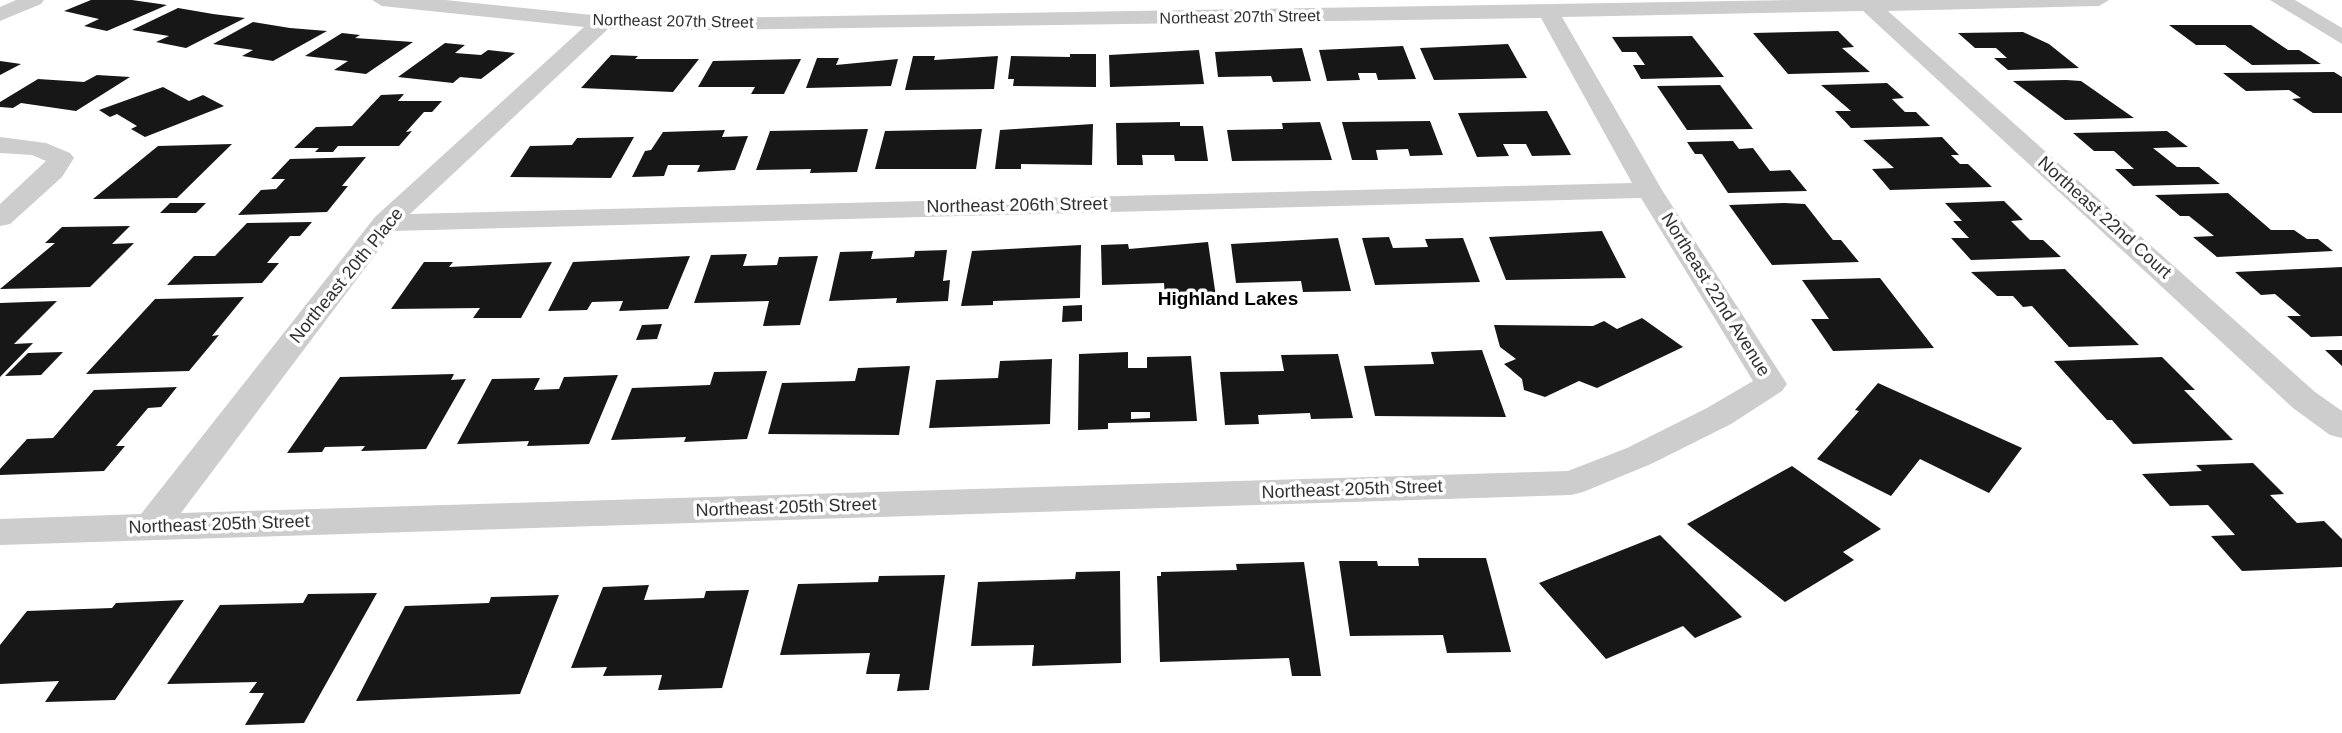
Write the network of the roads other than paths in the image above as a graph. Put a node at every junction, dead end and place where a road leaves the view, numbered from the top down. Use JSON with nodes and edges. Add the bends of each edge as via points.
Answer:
{"nodes":[{"id":1,"x":34,"y":0,"type":"edge"},
{"id":2,"x":382,"y":0,"type":"edge"},
{"id":3,"x":2099,"y":0,"type":"edge"},
{"id":4,"x":2280,"y":0,"type":"edge"},
{"id":5,"x":1870,"y":5,"type":"junction"},
{"id":6,"x":1271,"y":9,"type":"edge"},
{"id":7,"x":1548,"y":11,"type":"junction"},
{"id":8,"x":0,"y":15,"type":"edge"},
{"id":9,"x":602,"y":22,"type":"junction"},
{"id":10,"x":2342,"y":37,"type":"edge"},
{"id":11,"x":0,"y":145,"type":"edge"},
{"id":12,"x":1649,"y":190,"type":"junction"},
{"id":13,"x":0,"y":218,"type":"edge"},
{"id":14,"x":385,"y":223,"type":"junction"},
{"id":15,"x":2342,"y":428,"type":"edge"},
{"id":16,"x":1571,"y":483,"type":"joint"},
{"id":17,"x":150,"y":528,"type":"junction"},
{"id":18,"x":0,"y":532,"type":"edge"}],
"edges":[{"from":1,"to":8,"type":"street"},
{"from":2,"to":9,"type":"street","name":"Northeast 207th Street"},
{"from":3,"to":5,"type":"street","name":"Northeast 207th Street"},
{"from":4,"to":10,"type":"street"},
{"from":5,"to":7,"type":"street","name":"Northeast 207th Street"},
{"from":5,"to":15,"type":"street","name":"Northeast 22nd Court","via":[[2304,400]]},
{"from":6,"to":7,"type":"street","name":"Northeast 207th Street"},
{"from":6,"to":9,"type":"street","name":"Northeast 207th Street","via":[[866,24]]},
{"from":7,"to":12,"type":"street","name":"Northeast 22nd Avenue"},
{"from":9,"to":14,"type":"street","name":"Northeast 20th Place"},
{"from":11,"to":13,"type":"street","via":[[37,149],[61,158],[53,172]]},
{"from":12,"to":14,"type":"street","name":"Northeast 206th Street"},
{"from":12,"to":16,"type":"street","name":"Northeast 22nd Avenue","via":[[1771,384],[1639,456]]},
{"from":14,"to":17,"type":"street","name":"Northeast 20th Place"},
{"from":16,"to":17,"type":"street","name":"Northeast 205th Street"},
{"from":17,"to":18,"type":"street","name":"Northeast 205th Street"}]}
